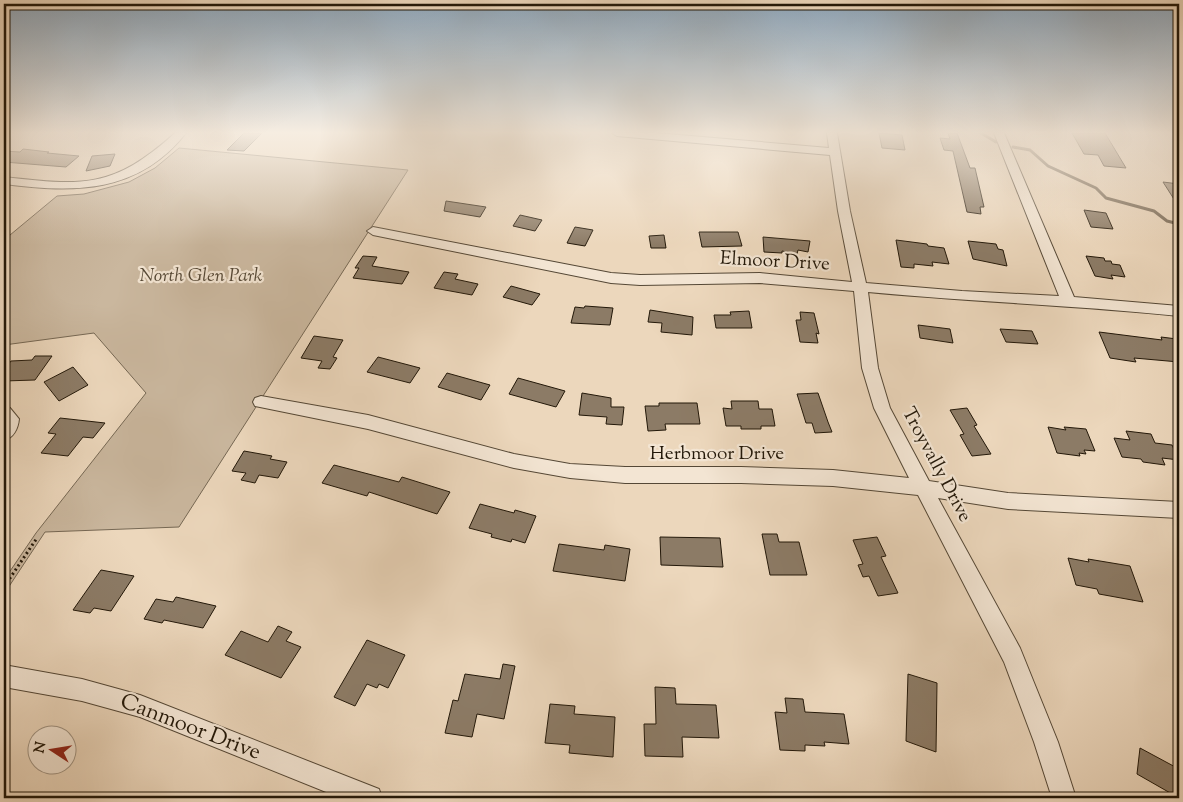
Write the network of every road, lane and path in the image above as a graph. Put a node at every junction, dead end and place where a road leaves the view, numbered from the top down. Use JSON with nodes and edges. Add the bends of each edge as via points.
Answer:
{"nodes":[{"id":1,"x":134,"y":170,"type":"edge"},
{"id":2,"x":837,"y":170,"type":"edge"},
{"id":3,"x":1014,"y":170,"type":"edge"},
{"id":4,"x":4,"y":181,"type":"edge"},
{"id":5,"x":373,"y":231,"type":"dead end"},
{"id":6,"x":860,"y":286,"type":"junction"},
{"id":7,"x":1068,"y":300,"type":"junction"},
{"id":8,"x":1179,"y":311,"type":"edge"},
{"id":9,"x":261,"y":402,"type":"dead end"},
{"id":10,"x":4,"y":413,"type":"edge"},
{"id":11,"x":4,"y":434,"type":"edge"},
{"id":12,"x":924,"y":489,"type":"junction"},
{"id":13,"x":1179,"y":510,"type":"edge"},
{"id":14,"x":37,"y":538,"type":"dead end"},
{"id":15,"x":4,"y":587,"type":"edge"},
{"id":16,"x":4,"y":676,"type":"edge"},
{"id":17,"x":370,"y":798,"type":"edge"},
{"id":18,"x":1064,"y":798,"type":"edge"}],
"edges":[{"from":1,"to":4,"type":"street","via":[[100,184],[61,187]]},
{"from":2,"to":6,"type":"street","name":"Troyvally Drive"},
{"from":3,"to":7,"type":"street"},
{"from":5,"to":6,"type":"street","name":"Elmoor Drive","via":[[611,278],[760,278]]},
{"from":6,"to":7,"type":"street","name":"Elmoor Drive","via":[[970,297]]},
{"from":6,"to":12,"type":"street","name":"Troyvally Drive","via":[[874,386]]},
{"from":7,"to":8,"type":"street","name":"Elmoor Drive"},
{"from":9,"to":12,"type":"street","name":"Herbmoor Drive","via":[[368,422],[514,461],[570,471],[625,475],[796,476],[862,480]]},
{"from":10,"to":11,"type":"street","via":[[11,419]]},
{"from":12,"to":13,"type":"street","name":"Herbmoor Drive","via":[[1008,500]]},
{"from":12,"to":18,"type":"street","name":"Troyvally Drive","via":[[1012,656]]},
{"from":14,"to":15,"type":"path"},
{"from":16,"to":17,"type":"street","name":"Canmoor Drive","via":[[82,690],[140,706]]}]}
